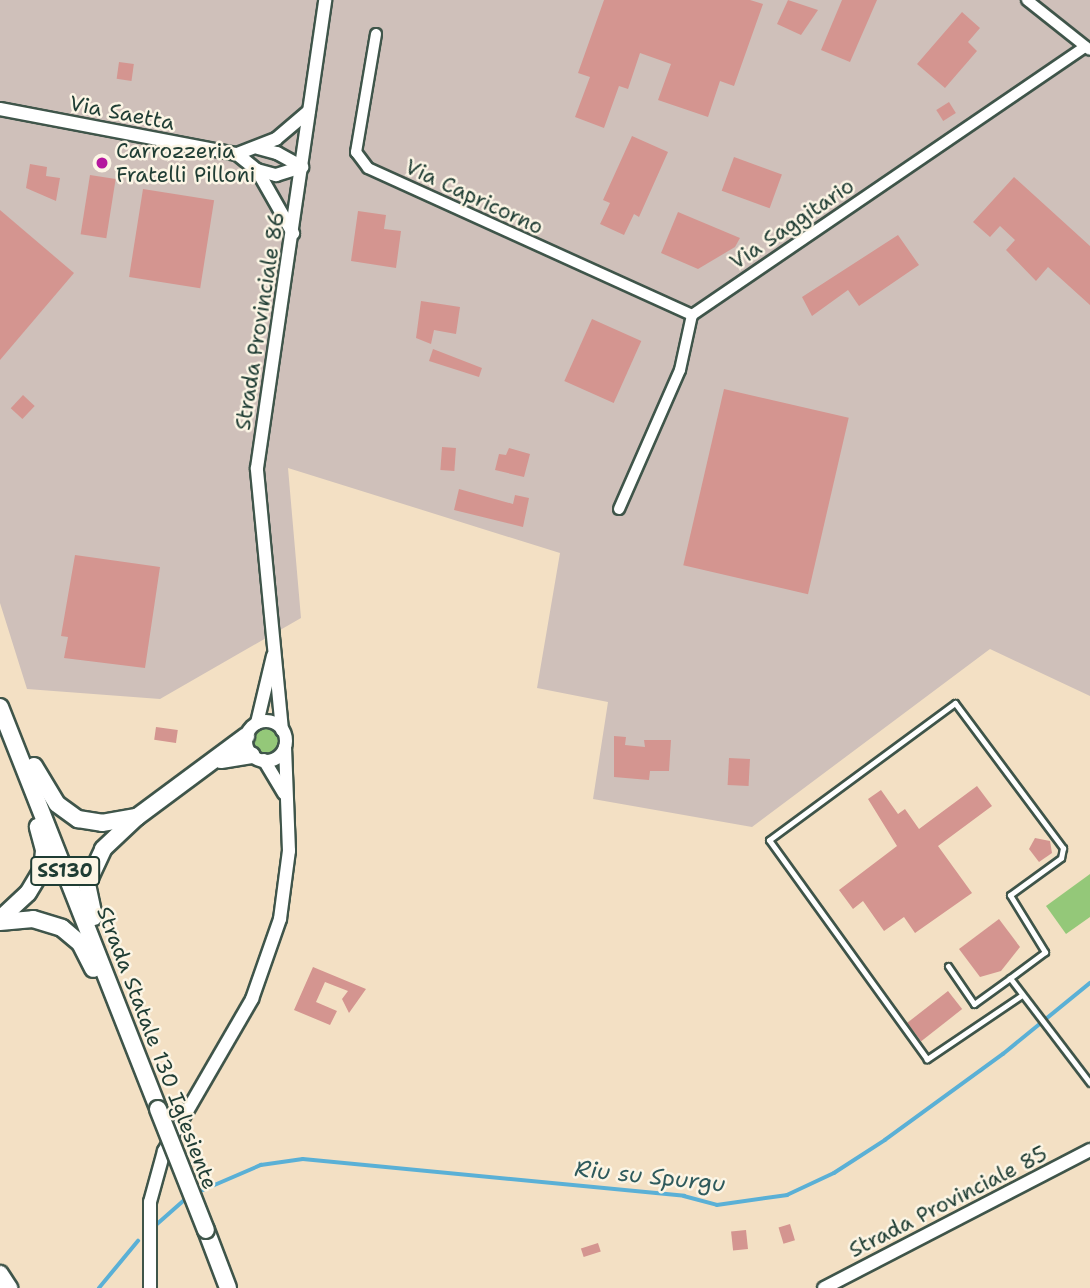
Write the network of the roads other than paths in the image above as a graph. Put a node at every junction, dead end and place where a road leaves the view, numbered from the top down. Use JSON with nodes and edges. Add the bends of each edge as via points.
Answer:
{"nodes":[{"id":1,"x":325,"y":0,"type":"edge"},
{"id":2,"x":1027,"y":0,"type":"edge"},
{"id":3,"x":376,"y":34,"type":"dead end"},
{"id":4,"x":1088,"y":49,"type":"edge"},
{"id":5,"x":0,"y":109,"type":"edge"},
{"id":6,"x":309,"y":111,"type":"junction"},
{"id":7,"x":258,"y":148,"type":"junction"},
{"id":8,"x":237,"y":154,"type":"junction"},
{"id":9,"x":302,"y":167,"type":"junction"},
{"id":10,"x":257,"y":170,"type":"junction"},
{"id":11,"x":293,"y":233,"type":"junction"},
{"id":12,"x":692,"y":315,"type":"junction"},
{"id":13,"x":619,"y":509,"type":"dead end"},
{"id":14,"x":274,"y":649,"type":"junction"},
{"id":15,"x":0,"y":700,"type":"edge"},
{"id":16,"x":0,"y":707,"type":"edge"},
{"id":17,"x":0,"y":723,"type":"edge"},
{"id":18,"x":257,"y":723,"type":"junction"},
{"id":19,"x":282,"y":730,"type":"junction"},
{"id":20,"x":246,"y":736,"type":"junction"},
{"id":21,"x":285,"y":747,"type":"junction"},
{"id":22,"x":258,"y":758,"type":"junction"},
{"id":23,"x":212,"y":764,"type":"junction"},
{"id":24,"x":287,"y":800,"type":"junction"},
{"id":25,"x":137,"y":817,"type":"junction"},
{"id":26,"x":0,"y":920,"type":"edge"},
{"id":27,"x":948,"y":966,"type":"dead end"},
{"id":28,"x":1010,"y":978,"type":"junction"},
{"id":29,"x":1022,"y":995,"type":"junction"},
{"id":30,"x":130,"y":1036,"type":"junction"},
{"id":31,"x":1090,"y":1083,"type":"edge"},
{"id":32,"x":1090,"y":1150,"type":"edge"},
{"id":33,"x":0,"y":1274,"type":"edge"},
{"id":34,"x":9,"y":1288,"type":"edge"},
{"id":35,"x":150,"y":1288,"type":"edge"},
{"id":36,"x":228,"y":1288,"type":"edge"},
{"id":37,"x":824,"y":1288,"type":"edge"}],
"edges":[{"from":1,"to":6,"type":"street","name":"Strada Provinciale 86"},
{"from":2,"to":4,"type":"street"},
{"from":3,"to":12,"type":"street","name":"Via Capricorno","via":[[356,152],[368,168]]},
{"from":4,"to":12,"type":"street","name":"Via Saggitario"},
{"from":5,"to":8,"type":"street","name":"Via Saetta"},
{"from":6,"to":7,"type":"street","name":"Via Saetta"},
{"from":6,"to":9,"type":"street","name":"Strada Provinciale 86"},
{"from":7,"to":8,"type":"street","name":"Via Saetta"},
{"from":7,"to":9,"type":"street"},
{"from":8,"to":10,"type":"street","name":"Via Saetta"},
{"from":9,"to":10,"type":"street","via":[[276,175]]},
{"from":9,"to":11,"type":"street","name":"Strada Provinciale 86"},
{"from":10,"to":11,"type":"street","name":"Via Saetta"},
{"from":11,"to":14,"type":"street","name":"Strada Provinciale 86","via":[[257,468]]},
{"from":12,"to":13,"type":"street","via":[[680,370]]},
{"from":14,"to":18,"type":"street","name":"Strada Provinciale 86"},
{"from":14,"to":19,"type":"street","name":"Strada Provinciale 86"},
{"from":15,"to":25,"type":"highway","via":[[42,783],[68,813],[90,823]]},
{"from":16,"to":30,"type":"highway","name":"Strada Statale 130 Iglesiente","number":"SS130"},
{"from":17,"to":26,"type":"highway","via":[[44,850],[34,886]]},
{"from":18,"to":19,"type":"street","via":[[274,723]]},
{"from":18,"to":20,"type":"street"},
{"from":19,"to":21,"type":"street"},
{"from":20,"to":22,"type":"street"},
{"from":20,"to":23,"type":"highway"},
{"from":21,"to":22,"type":"street","via":[[277,757]]},
{"from":21,"to":24,"type":"street"},
{"from":22,"to":23,"type":"highway","via":[[234,755]]},
{"from":22,"to":24,"type":"street"},
{"from":23,"to":25,"type":"highway"},
{"from":24,"to":35,"type":"street","via":[[289,852],[281,919],[252,999],[164,1151],[150,1202]]},
{"from":25,"to":30,"type":"highway","via":[[96,858],[87,884],[88,900],[122,992]]},
{"from":26,"to":30,"type":"highway","via":[[33,919],[71,934],[85,951],[105,999]]},
{"from":27,"to":28,"type":"lane","via":[[974,1004]]},
{"from":28,"to":29,"type":"lane"},
{"from":28,"to":29,"type":"lane","via":[[1045,952],[1010,895],[1065,853],[955,703],[769,840],[927,1059]]},
{"from":29,"to":31,"type":"lane"},
{"from":30,"to":36,"type":"highway","name":"Strada Statale 130 Iglesiente","number":"SS130","bridge":true},
{"from":32,"to":37,"type":"street","name":"Strada Provinciale 85"},
{"from":33,"to":34,"type":"highway"}]}
